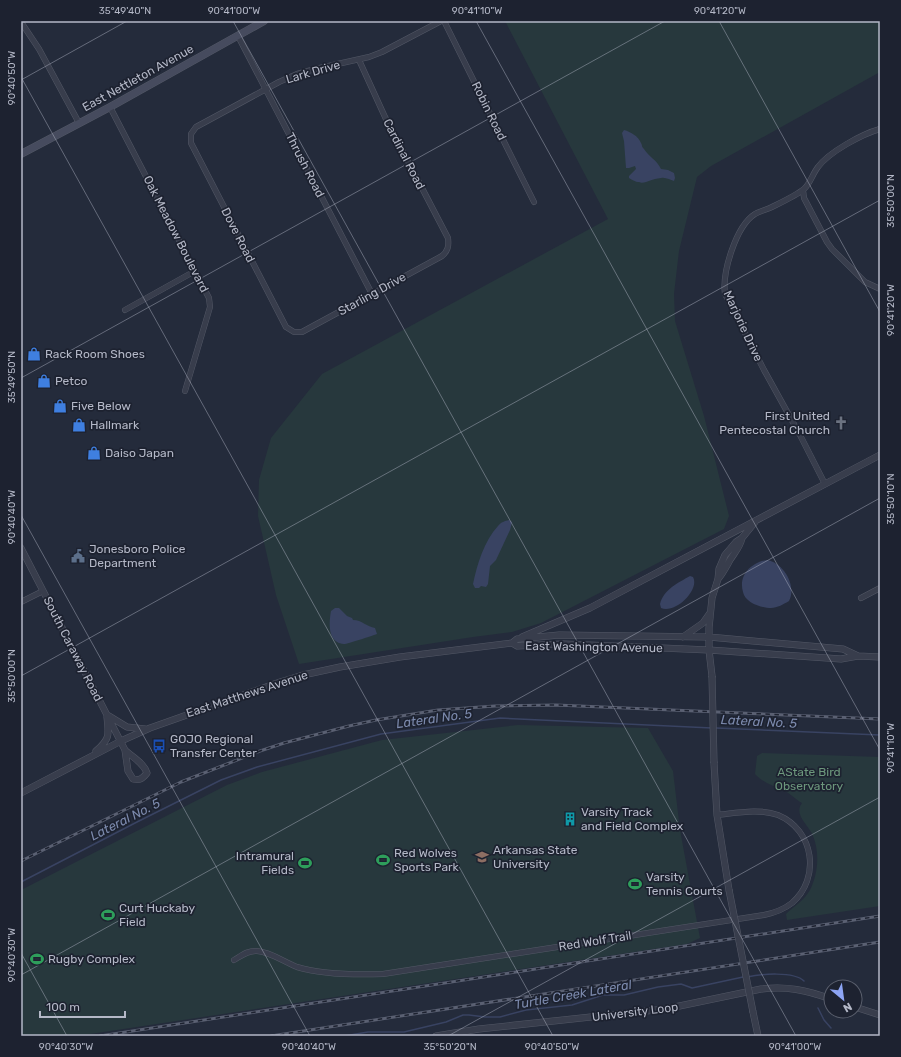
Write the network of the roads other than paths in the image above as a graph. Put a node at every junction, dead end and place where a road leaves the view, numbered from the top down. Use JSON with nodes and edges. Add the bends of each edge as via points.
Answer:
{"nodes":[{"id":1,"x":264,"y":21,"type":"edge"},
{"id":2,"x":441,"y":21,"type":"edge"},
{"id":3,"x":444,"y":21,"type":"edge"},
{"id":4,"x":21,"y":22,"type":"edge"},
{"id":5,"x":238,"y":36,"type":"junction"},
{"id":6,"x":359,"y":60,"type":"junction"},
{"id":7,"x":266,"y":89,"type":"junction"},
{"id":8,"x":110,"y":107,"type":"junction"},
{"id":9,"x":79,"y":123,"type":"junction"},
{"id":10,"x":880,"y":129,"type":"edge"},
{"id":11,"x":191,"y":134,"type":"joint"},
{"id":12,"x":21,"y":154,"type":"edge"},
{"id":13,"x":803,"y":190,"type":"junction"},
{"id":14,"x":534,"y":202,"type":"dead end"},
{"id":15,"x":448,"y":248,"type":"joint"},
{"id":16,"x":195,"y":270,"type":"junction"},
{"id":17,"x":880,"y":289,"type":"edge"},
{"id":18,"x":372,"y":294,"type":"junction"},
{"id":19,"x":125,"y":310,"type":"dead end"},
{"id":20,"x":293,"y":332,"type":"joint"},
{"id":21,"x":184,"y":391,"type":"dead end"},
{"id":22,"x":880,"y":455,"type":"edge"},
{"id":23,"x":825,"y":484,"type":"junction"},
{"id":24,"x":756,"y":520,"type":"junction"},
{"id":25,"x":21,"y":548,"type":"edge"},
{"id":26,"x":880,"y":588,"type":"edge"},
{"id":27,"x":43,"y":590,"type":"junction"},
{"id":28,"x":861,"y":598,"type":"dead end"},
{"id":29,"x":21,"y":602,"type":"edge"},
{"id":30,"x":710,"y":613,"type":"junction"},
{"id":31,"x":683,"y":637,"type":"junction"},
{"id":32,"x":709,"y":637,"type":"junction"},
{"id":33,"x":515,"y":641,"type":"junction"},
{"id":34,"x":709,"y":650,"type":"junction"},
{"id":35,"x":858,"y":656,"type":"junction"},
{"id":36,"x":880,"y":657,"type":"edge"},
{"id":37,"x":107,"y":714,"type":"junction"},
{"id":38,"x":150,"y":728,"type":"junction"},
{"id":39,"x":121,"y":741,"type":"junction"},
{"id":40,"x":125,"y":750,"type":"junction"},
{"id":41,"x":89,"y":757,"type":"junction"},
{"id":42,"x":21,"y":793,"type":"edge"},
{"id":43,"x":717,"y":815,"type":"junction"},
{"id":44,"x":234,"y":960,"type":"dead end"},
{"id":45,"x":823,"y":996,"type":"edge"},
{"id":46,"x":863,"y":1010,"type":"edge"},
{"id":47,"x":880,"y":1015,"type":"edge"},
{"id":48,"x":436,"y":1036,"type":"edge"},
{"id":49,"x":758,"y":1036,"type":"edge"}],
"edges":[{"from":1,"to":5,"type":"main road","name":"East Nettleton Avenue"},
{"from":2,"to":6,"type":"street","name":"Lark Drive","via":[[389,49]]},
{"from":3,"to":14,"type":"street","name":"Robin Road"},
{"from":4,"to":9,"type":"street","via":[[39,49]]},
{"from":5,"to":7,"type":"street","name":"Thrush Road"},
{"from":5,"to":8,"type":"main road","name":"East Nettleton Avenue"},
{"from":6,"to":7,"type":"street","name":"Lark Drive","via":[[297,74]]},
{"from":6,"to":15,"type":"street","name":"Cardinal Road","via":[[385,117],[448,238]]},
{"from":7,"to":11,"type":"street","name":"Lark Drive","via":[[196,127]]},
{"from":7,"to":18,"type":"street","name":"Thrush Road"},
{"from":8,"to":9,"type":"main road","name":"East Nettleton Avenue"},
{"from":8,"to":16,"type":"street","name":"Oak Meadow Boulevard"},
{"from":9,"to":12,"type":"main road","name":"East Nettleton Avenue"},
{"from":10,"to":13,"type":"street","via":[[832,153],[818,167]]},
{"from":11,"to":20,"type":"street","name":"Dove Road","via":[[191,143],[286,327]]},
{"from":13,"to":17,"type":"street","via":[[804,198],[830,247],[865,282]]},
{"from":13,"to":23,"type":"street","name":"Marjorie Drive","via":[[750,218],[733,249],[724,288],[764,370]]},
{"from":15,"to":18,"type":"street","name":"Starling Drive","via":[[442,256]]},
{"from":16,"to":19,"type":"street"},
{"from":16,"to":21,"type":"street","name":"Oak Meadow Boulevard","via":[[209,298],[210,307]]},
{"from":18,"to":20,"type":"street","name":"Starling Drive","via":[[302,332]]},
{"from":22,"to":23,"type":"street"},
{"from":23,"to":24,"type":"street"},
{"from":24,"to":30,"type":"street","via":[[725,555],[719,569]]},
{"from":24,"to":33,"type":"street","via":[[590,608]]},
{"from":25,"to":27,"type":"street","name":"South Caraway Road"},
{"from":26,"to":28,"type":"street"},
{"from":27,"to":29,"type":"street"},
{"from":27,"to":37,"type":"street","name":"South Caraway Road"},
{"from":30,"to":31,"type":"street","via":[[703,623]]},
{"from":30,"to":32,"type":"street"},
{"from":31,"to":32,"type":"street","name":"East Washington Avenue"},
{"from":31,"to":33,"type":"street","name":"East Washington Avenue","via":[[559,635]]},
{"from":32,"to":34,"type":"street"},
{"from":32,"to":35,"type":"street","name":"East Washington Avenue","via":[[843,649]]},
{"from":33,"to":34,"type":"street","name":"East Washington Avenue","via":[[517,646],[563,644]]},
{"from":33,"to":38,"type":"street","name":"East Matthews Avenue","via":[[400,657],[303,675],[268,685]]},
{"from":34,"to":35,"type":"street","name":"East Washington Avenue","via":[[841,659]]},
{"from":34,"to":43,"type":"street","bridge":true},
{"from":35,"to":36,"type":"street","name":"East Washington Avenue"},
{"from":37,"to":38,"type":"street","via":[[127,727]]},
{"from":37,"to":39,"type":"street","name":"South Caraway Road"},
{"from":37,"to":41,"type":"street","via":[[109,734],[105,743]]},
{"from":38,"to":39,"type":"street","name":"East Matthews Avenue"},
{"from":39,"to":40,"type":"street","name":"South Caraway Road"},
{"from":39,"to":41,"type":"street","name":"East Matthews Avenue"},
{"from":40,"to":40,"type":"street","name":"South Caraway Road","via":[[130,775],[137,780],[143,778],[147,773],[144,766]]},
{"from":41,"to":42,"type":"street","name":"East Matthews Avenue"},
{"from":43,"to":44,"type":"street","name":"Red Wolf Trail","via":[[769,813],[786,819],[799,831],[809,851],[810,869],[803,890],[792,903],[780,911],[764,915],[383,974],[325,973],[297,967],[255,951]]},
{"from":43,"to":49,"type":"street","bridge":true},
{"from":45,"to":48,"type":"street","name":"University Loop","via":[[793,988],[776,987],[665,1009]]},
{"from":46,"to":47,"type":"street"}]}
